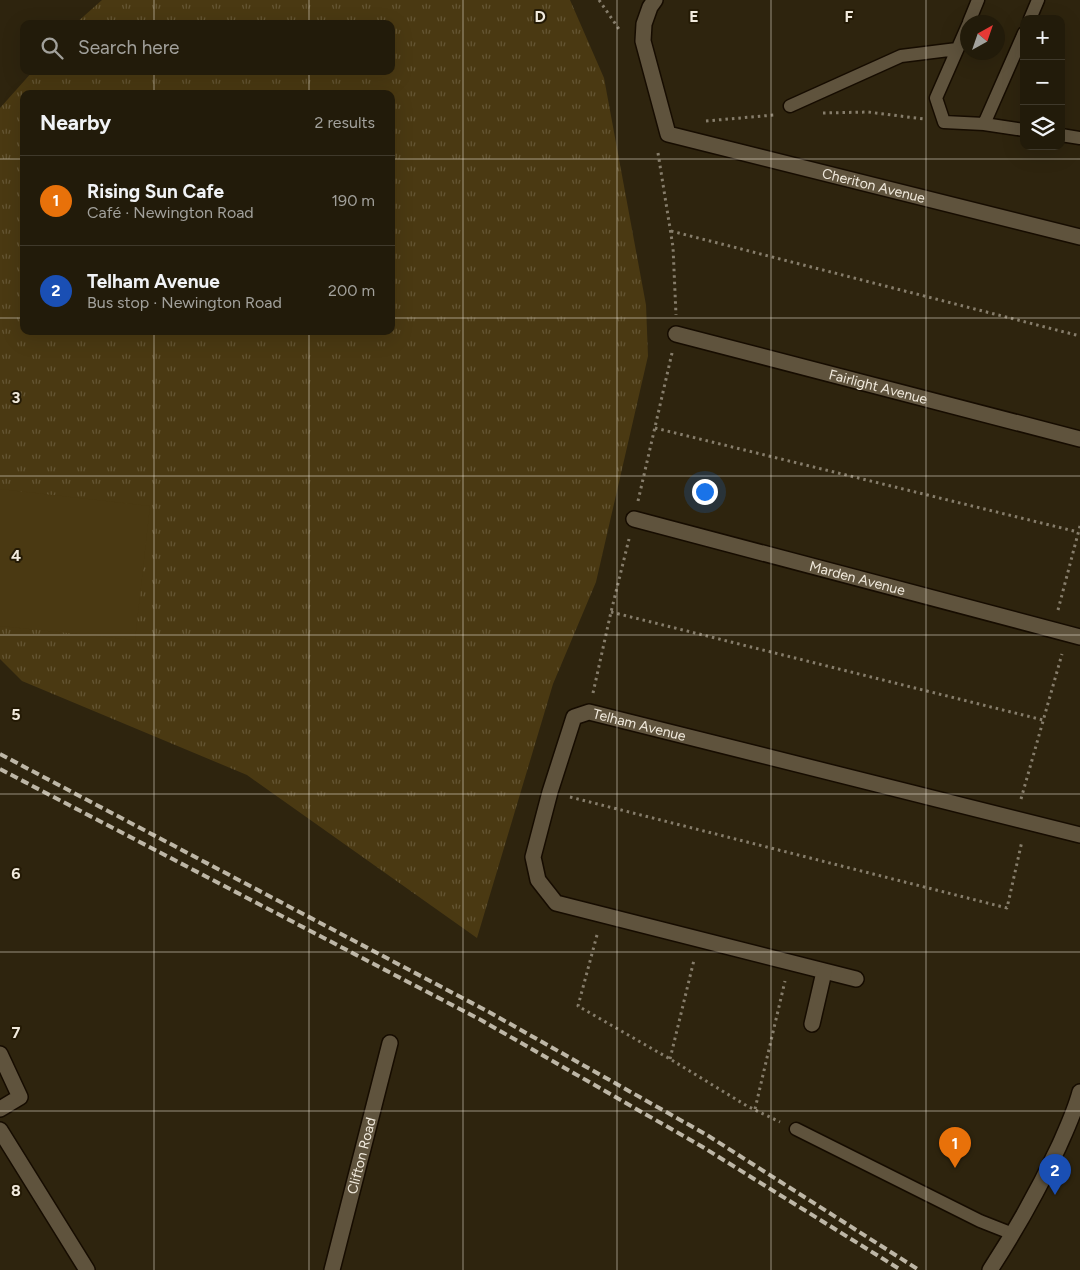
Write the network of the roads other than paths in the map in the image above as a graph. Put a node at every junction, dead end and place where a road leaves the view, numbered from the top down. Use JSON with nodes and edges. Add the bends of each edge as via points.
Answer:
{"nodes":[{"id":1,"x":655,"y":0,"type":"edge"},
{"id":2,"x":978,"y":0,"type":"edge"},
{"id":3,"x":1038,"y":0,"type":"edge"},
{"id":4,"x":972,"y":15,"type":"edge"},
{"id":5,"x":1032,"y":15,"type":"edge"},
{"id":6,"x":960,"y":42,"type":"edge"},
{"id":7,"x":1020,"y":43,"type":"edge"},
{"id":8,"x":957,"y":49,"type":"junction"},
{"id":9,"x":790,"y":106,"type":"dead end"},
{"id":10,"x":984,"y":124,"type":"junction"},
{"id":11,"x":1020,"y":129,"type":"edge"},
{"id":12,"x":1065,"y":136,"type":"edge"},
{"id":13,"x":1080,"y":138,"type":"edge"},
{"id":14,"x":1080,"y":237,"type":"edge"},
{"id":15,"x":676,"y":334,"type":"road end"},
{"id":16,"x":1080,"y":439,"type":"edge"},
{"id":17,"x":634,"y":518,"type":"road end"},
{"id":18,"x":1067,"y":634,"type":"edge"},
{"id":19,"x":1080,"y":835,"type":"edge"},
{"id":20,"x":824,"y":972,"type":"junction"},
{"id":21,"x":856,"y":980,"type":"dead end"},
{"id":22,"x":812,"y":1024,"type":"dead end"},
{"id":23,"x":390,"y":1043,"type":"dead end"},
{"id":24,"x":0,"y":1054,"type":"edge"},
{"id":25,"x":1080,"y":1092,"type":"edge"},
{"id":26,"x":0,"y":1110,"type":"edge"},
{"id":27,"x":796,"y":1129,"type":"road end"},
{"id":28,"x":0,"y":1130,"type":"edge"},
{"id":29,"x":1013,"y":1234,"type":"junction"},
{"id":30,"x":87,"y":1270,"type":"edge"},
{"id":31,"x":332,"y":1270,"type":"edge"},
{"id":32,"x":990,"y":1270,"type":"edge"}],
"edges":[{"from":1,"to":14,"type":"street","name":"Cheriton Avenue","via":[[644,24],[643,41],[668,134]]},
{"from":2,"to":4,"type":"lane"},
{"from":3,"to":5,"type":"lane"},
{"from":6,"to":8,"type":"lane"},
{"from":7,"to":10,"type":"lane"},
{"from":8,"to":9,"type":"lane","via":[[900,56]]},
{"from":8,"to":10,"type":"lane","via":[[936,98],[944,122]]},
{"from":10,"to":11,"type":"lane"},
{"from":12,"to":13,"type":"lane"},
{"from":15,"to":16,"type":"street","name":"Fairlight Avenue"},
{"from":17,"to":18,"type":"street","name":"Marden Avenue"},
{"from":19,"to":20,"type":"street","name":"Telham Avenue","via":[[589,712],[574,718],[533,857],[538,880],[556,903]]},
{"from":20,"to":21,"type":"street","name":"Telham Avenue"},
{"from":20,"to":22,"type":"street"},
{"from":23,"to":31,"type":"street","name":"Clifton Road"},
{"from":24,"to":26,"type":"street","via":[[20,1097]]},
{"from":25,"to":29,"type":"street","via":[[1047,1171]]},
{"from":27,"to":29,"type":"lane","via":[[980,1221]]},
{"from":28,"to":30,"type":"street"},
{"from":29,"to":32,"type":"street"}]}
